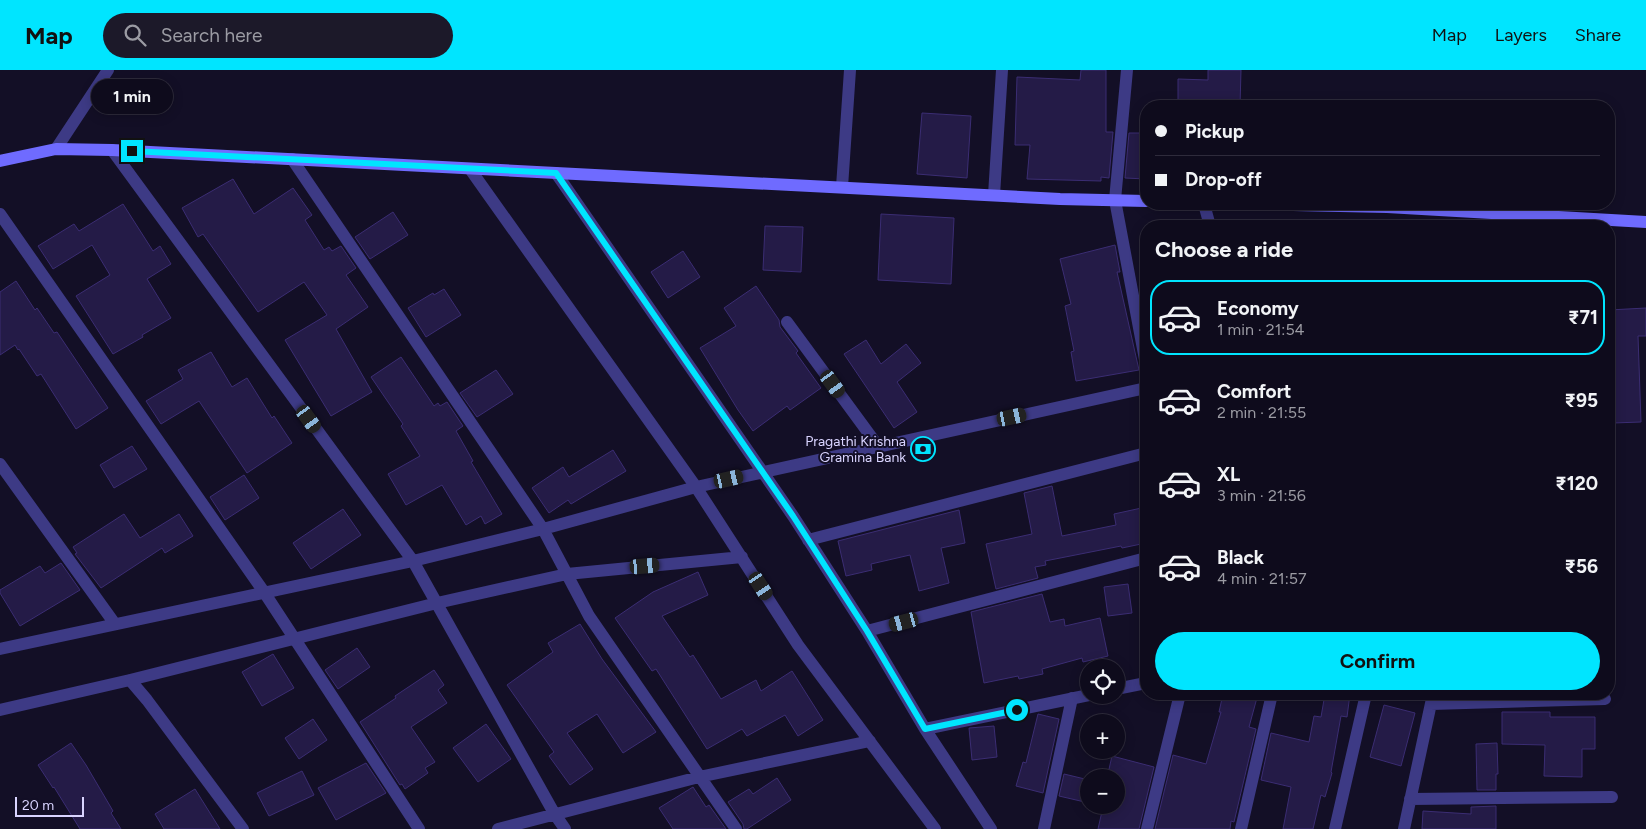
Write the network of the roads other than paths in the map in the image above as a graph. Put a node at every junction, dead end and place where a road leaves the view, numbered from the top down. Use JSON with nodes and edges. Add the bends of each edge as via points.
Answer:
{"nodes":[{"id":1,"x":108,"y":70,"type":"edge"},
{"id":2,"x":850,"y":70,"type":"edge"},
{"id":3,"x":1002,"y":70,"type":"edge"},
{"id":4,"x":1127,"y":70,"type":"edge"},
{"id":5,"x":56,"y":148,"type":"junction"},
{"id":6,"x":112,"y":150,"type":"junction"},
{"id":7,"x":292,"y":159,"type":"junction"},
{"id":8,"x":0,"y":161,"type":"edge"},
{"id":9,"x":470,"y":170,"type":"junction"},
{"id":10,"x":556,"y":173,"type":"junction"},
{"id":11,"x":842,"y":187,"type":"junction"},
{"id":12,"x":994,"y":195,"type":"junction"},
{"id":13,"x":1115,"y":200,"type":"junction"},
{"id":14,"x":1140,"y":201,"type":"edge"},
{"id":15,"x":1439,"y":210,"type":"edge"},
{"id":16,"x":0,"y":214,"type":"edge"},
{"id":17,"x":1611,"y":220,"type":"edge"},
{"id":18,"x":1615,"y":220,"type":"edge"},
{"id":19,"x":1646,"y":222,"type":"edge"},
{"id":20,"x":787,"y":322,"type":"dead end"},
{"id":21,"x":1140,"y":333,"type":"edge"},
{"id":22,"x":1140,"y":389,"type":"edge"},
{"id":23,"x":878,"y":446,"type":"junction"},
{"id":24,"x":1140,"y":455,"type":"edge"},
{"id":25,"x":0,"y":464,"type":"edge"},
{"id":26,"x":763,"y":472,"type":"junction"},
{"id":27,"x":696,"y":487,"type":"junction"},
{"id":28,"x":543,"y":529,"type":"junction"},
{"id":29,"x":808,"y":540,"type":"junction"},
{"id":30,"x":742,"y":557,"type":"junction"},
{"id":31,"x":1140,"y":560,"type":"edge"},
{"id":32,"x":413,"y":561,"type":"junction"},
{"id":33,"x":567,"y":574,"type":"junction"},
{"id":34,"x":264,"y":592,"type":"junction"},
{"id":35,"x":437,"y":604,"type":"junction"},
{"id":36,"x":115,"y":624,"type":"junction"},
{"id":37,"x":867,"y":631,"type":"junction"},
{"id":38,"x":295,"y":640,"type":"junction"},
{"id":39,"x":0,"y":649,"type":"edge"},
{"id":40,"x":130,"y":680,"type":"junction"},
{"id":41,"x":1140,"y":684,"type":"edge"},
{"id":42,"x":1125,"y":687,"type":"edge"},
{"id":43,"x":1080,"y":697,"type":"edge"},
{"id":44,"x":1072,"y":698,"type":"junction"},
{"id":45,"x":1179,"y":700,"type":"edge"},
{"id":46,"x":1271,"y":700,"type":"edge"},
{"id":47,"x":1365,"y":700,"type":"edge"},
{"id":48,"x":1432,"y":700,"type":"edge"},
{"id":49,"x":0,"y":710,"type":"edge"},
{"id":50,"x":925,"y":729,"type":"junction"},
{"id":51,"x":870,"y":741,"type":"junction"},
{"id":52,"x":699,"y":777,"type":"junction"},
{"id":53,"x":1612,"y":797,"type":"dead end"},
{"id":54,"x":1410,"y":799,"type":"junction"},
{"id":55,"x":554,"y":813,"type":"junction"},
{"id":56,"x":242,"y":829,"type":"edge"},
{"id":57,"x":419,"y":829,"type":"edge"},
{"id":58,"x":498,"y":829,"type":"edge"},
{"id":59,"x":565,"y":829,"type":"edge"},
{"id":60,"x":736,"y":829,"type":"edge"},
{"id":61,"x":935,"y":829,"type":"edge"},
{"id":62,"x":991,"y":829,"type":"edge"},
{"id":63,"x":1044,"y":829,"type":"edge"},
{"id":64,"x":1147,"y":829,"type":"edge"},
{"id":65,"x":1242,"y":829,"type":"edge"},
{"id":66,"x":1335,"y":829,"type":"edge"},
{"id":67,"x":1404,"y":829,"type":"edge"}],
"edges":[{"from":1,"to":5,"type":"street"},
{"from":2,"to":11,"type":"street"},
{"from":3,"to":12,"type":"street"},
{"from":4,"to":13,"type":"street"},
{"from":5,"to":6,"type":"main road"},
{"from":5,"to":8,"type":"main road"},
{"from":6,"to":7,"type":"main road"},
{"from":6,"to":32,"type":"street"},
{"from":7,"to":9,"type":"main road"},
{"from":7,"to":28,"type":"street"},
{"from":9,"to":10,"type":"main road"},
{"from":9,"to":27,"type":"street"},
{"from":10,"to":11,"type":"main road"},
{"from":10,"to":26,"type":"street"},
{"from":11,"to":12,"type":"main road"},
{"from":12,"to":13,"type":"main road"},
{"from":13,"to":14,"type":"main road"},
{"from":13,"to":21,"type":"street"},
{"from":15,"to":17,"type":"main road"},
{"from":16,"to":34,"type":"street"},
{"from":18,"to":19,"type":"main road"},
{"from":20,"to":23,"type":"street"},
{"from":22,"to":23,"type":"street"},
{"from":23,"to":26,"type":"street"},
{"from":24,"to":29,"type":"street"},
{"from":25,"to":36,"type":"street"},
{"from":26,"to":27,"type":"street"},
{"from":26,"to":29,"type":"street"},
{"from":27,"to":28,"type":"street"},
{"from":27,"to":30,"type":"street"},
{"from":28,"to":32,"type":"street"},
{"from":28,"to":33,"type":"street"},
{"from":29,"to":37,"type":"street"},
{"from":30,"to":33,"type":"street"},
{"from":30,"to":51,"type":"street","via":[[798,645]]},
{"from":31,"to":37,"type":"street"},
{"from":32,"to":34,"type":"street"},
{"from":32,"to":35,"type":"street"},
{"from":33,"to":35,"type":"street"},
{"from":33,"to":52,"type":"street","via":[[589,616]]},
{"from":34,"to":36,"type":"street"},
{"from":34,"to":38,"type":"street"},
{"from":35,"to":38,"type":"street"},
{"from":35,"to":55,"type":"street"},
{"from":36,"to":39,"type":"street"},
{"from":37,"to":50,"type":"street"},
{"from":38,"to":40,"type":"street"},
{"from":38,"to":57,"type":"street"},
{"from":40,"to":49,"type":"street"},
{"from":40,"to":56,"type":"street"},
{"from":41,"to":42,"type":"street"},
{"from":43,"to":44,"type":"street"},
{"from":44,"to":50,"type":"street"},
{"from":44,"to":63,"type":"street"},
{"from":45,"to":64,"type":"street"},
{"from":46,"to":65,"type":"street"},
{"from":47,"to":66,"type":"street"},
{"from":48,"to":54,"type":"street"},
{"from":50,"to":62,"type":"street"},
{"from":51,"to":52,"type":"street"},
{"from":51,"to":61,"type":"street"},
{"from":52,"to":55,"type":"street"},
{"from":52,"to":60,"type":"street"},
{"from":53,"to":54,"type":"street"},
{"from":54,"to":67,"type":"street"},
{"from":55,"to":58,"type":"street"},
{"from":55,"to":59,"type":"street"}]}
